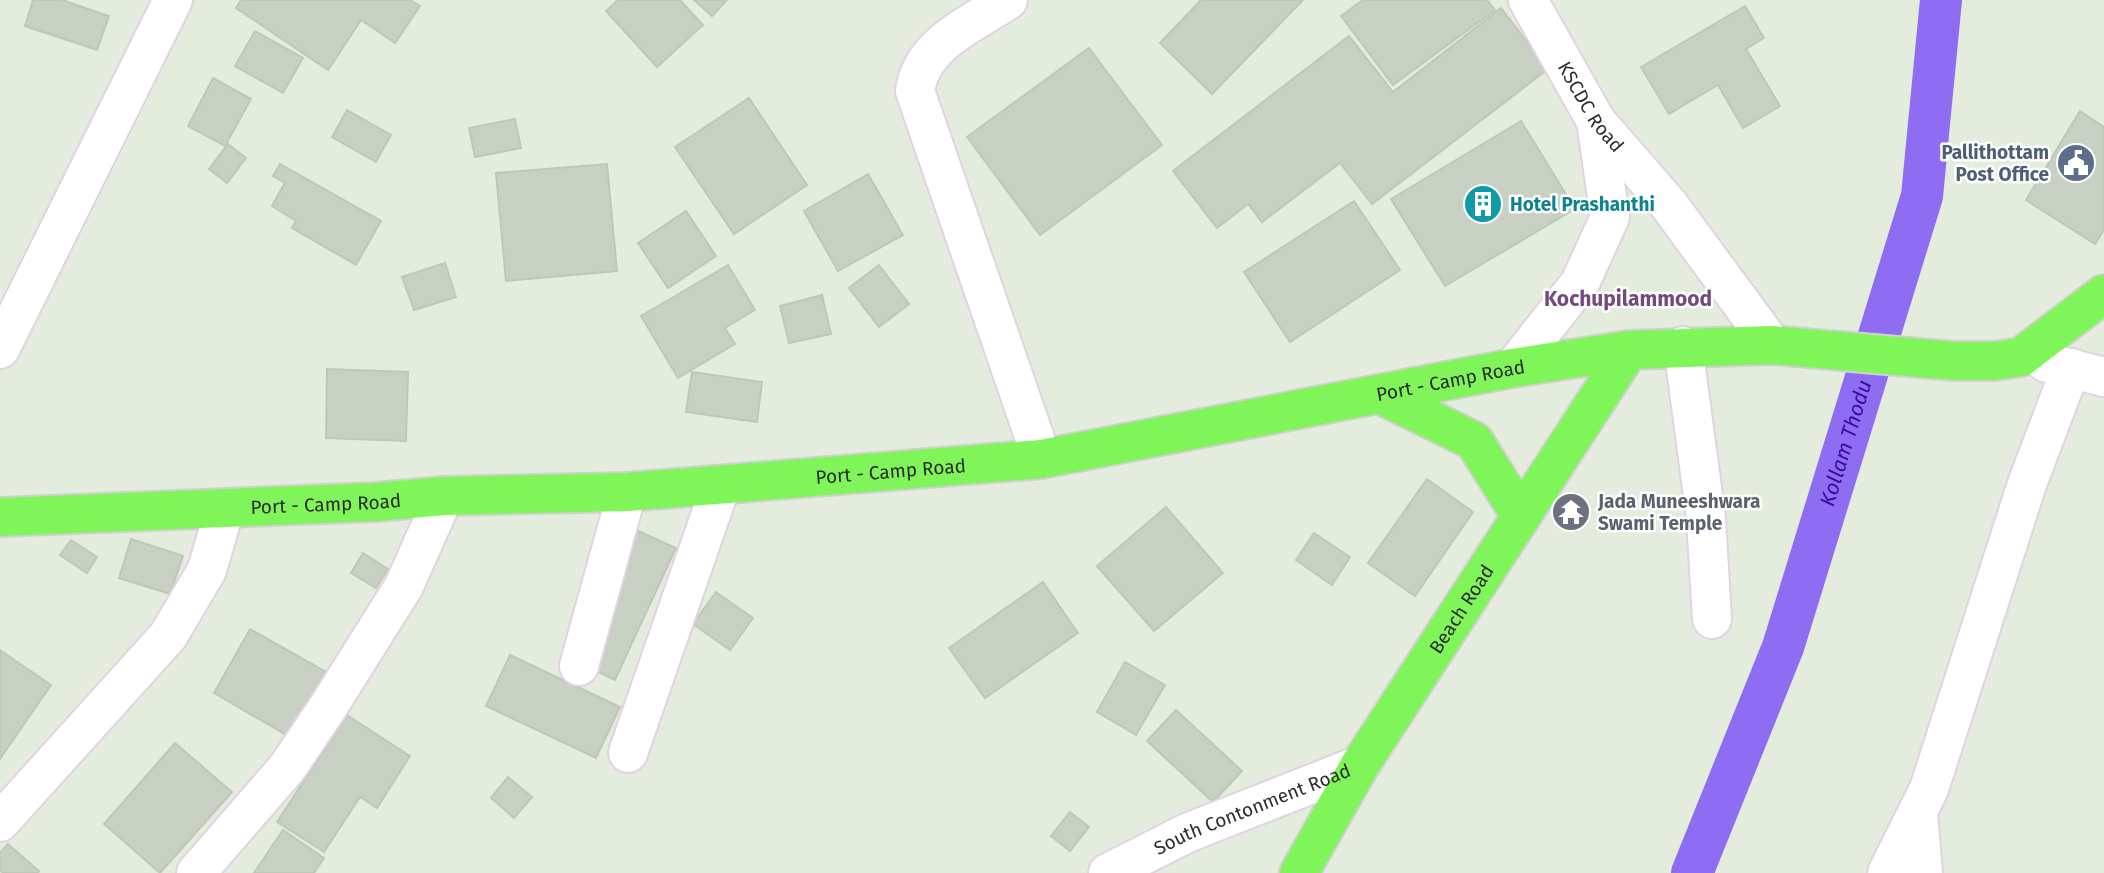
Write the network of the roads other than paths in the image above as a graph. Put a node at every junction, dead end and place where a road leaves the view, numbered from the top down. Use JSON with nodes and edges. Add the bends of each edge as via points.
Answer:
{"nodes":[{"id":1,"x":173,"y":0,"type":"edge"},
{"id":2,"x":1008,"y":0,"type":"edge"},
{"id":3,"x":1528,"y":0,"type":"edge"},
{"id":4,"x":1597,"y":121,"type":"junction"},
{"id":5,"x":2101,"y":299,"type":"edge"},
{"id":6,"x":1772,"y":345,"type":"junction"},
{"id":7,"x":1683,"y":346,"type":"junction"},
{"id":8,"x":0,"y":349,"type":"edge"},
{"id":9,"x":1629,"y":350,"type":"junction"},
{"id":10,"x":2007,"y":359,"type":"junction"},
{"id":11,"x":1513,"y":368,"type":"junction"},
{"id":12,"x":2087,"y":372,"type":"edge"},
{"id":13,"x":1379,"y":394,"type":"junction"},
{"id":14,"x":1042,"y":459,"type":"junction"},
{"id":15,"x":721,"y":485,"type":"junction"},
{"id":16,"x":627,"y":492,"type":"junction"},
{"id":17,"x":444,"y":496,"type":"junction"},
{"id":18,"x":225,"y":508,"type":"junction"},
{"id":19,"x":1521,"y":516,"type":"junction"},
{"id":20,"x":0,"y":517,"type":"edge"},
{"id":21,"x":1712,"y":619,"type":"dead end"},
{"id":22,"x":579,"y":666,"type":"dead end"},
{"id":23,"x":628,"y":753,"type":"dead end"},
{"id":24,"x":1360,"y":765,"type":"junction"},
{"id":25,"x":1918,"y":812,"type":"junction"},
{"id":26,"x":0,"y":822,"type":"edge"},
{"id":27,"x":197,"y":873,"type":"edge"},
{"id":28,"x":1108,"y":873,"type":"edge"},
{"id":29,"x":1299,"y":873,"type":"edge"},
{"id":30,"x":1886,"y":873,"type":"edge"},
{"id":31,"x":1923,"y":873,"type":"edge"}],
"edges":[{"from":1,"to":8,"type":"street"},
{"from":2,"to":14,"type":"street","via":[[930,53],[917,73],[915,91]]},
{"from":3,"to":4,"type":"street","name":"KSCDC Road"},
{"from":4,"to":6,"type":"street","name":"KSCDC Road","via":[[1669,205]]},
{"from":4,"to":11,"type":"street","via":[[1610,217],[1580,282]]},
{"from":5,"to":10,"type":"main road"},
{"from":6,"to":7,"type":"main road","name":"Port - Camp Road"},
{"from":6,"to":10,"type":"main road","name":"Port - Camp Road","via":[[1954,361]]},
{"from":7,"to":9,"type":"main road","name":"Port - Camp Road"},
{"from":7,"to":21,"type":"street","via":[[1706,518]]},
{"from":9,"to":11,"type":"main road","name":"Port - Camp Road"},
{"from":9,"to":19,"type":"main road","name":"Beach Road"},
{"from":10,"to":12,"type":"street"},
{"from":11,"to":13,"type":"main road","name":"Port - Camp Road"},
{"from":12,"to":25,"type":"street","via":[[2027,484]]},
{"from":13,"to":14,"type":"main road","name":"Port - Camp Road"},
{"from":13,"to":19,"type":"main road","via":[[1474,441]]},
{"from":14,"to":15,"type":"main road","name":"Port - Camp Road"},
{"from":15,"to":16,"type":"main road","name":"Port - Camp Road"},
{"from":15,"to":23,"type":"street"},
{"from":16,"to":17,"type":"main road","name":"Port - Camp Road"},
{"from":16,"to":22,"type":"street"},
{"from":17,"to":18,"type":"main road","name":"Port - Camp Road"},
{"from":17,"to":27,"type":"street","via":[[404,586],[328,707],[287,768]]},
{"from":18,"to":20,"type":"main road","name":"Port - Camp Road"},
{"from":18,"to":26,"type":"street","via":[[207,570],[168,636]]},
{"from":19,"to":24,"type":"main road","name":"Beach Road"},
{"from":24,"to":28,"type":"street","name":"South Contonment Road","via":[[1187,833]]},
{"from":24,"to":29,"type":"main road","name":"Beach Road"},
{"from":25,"to":30,"type":"street"},
{"from":25,"to":31,"type":"street"}]}
